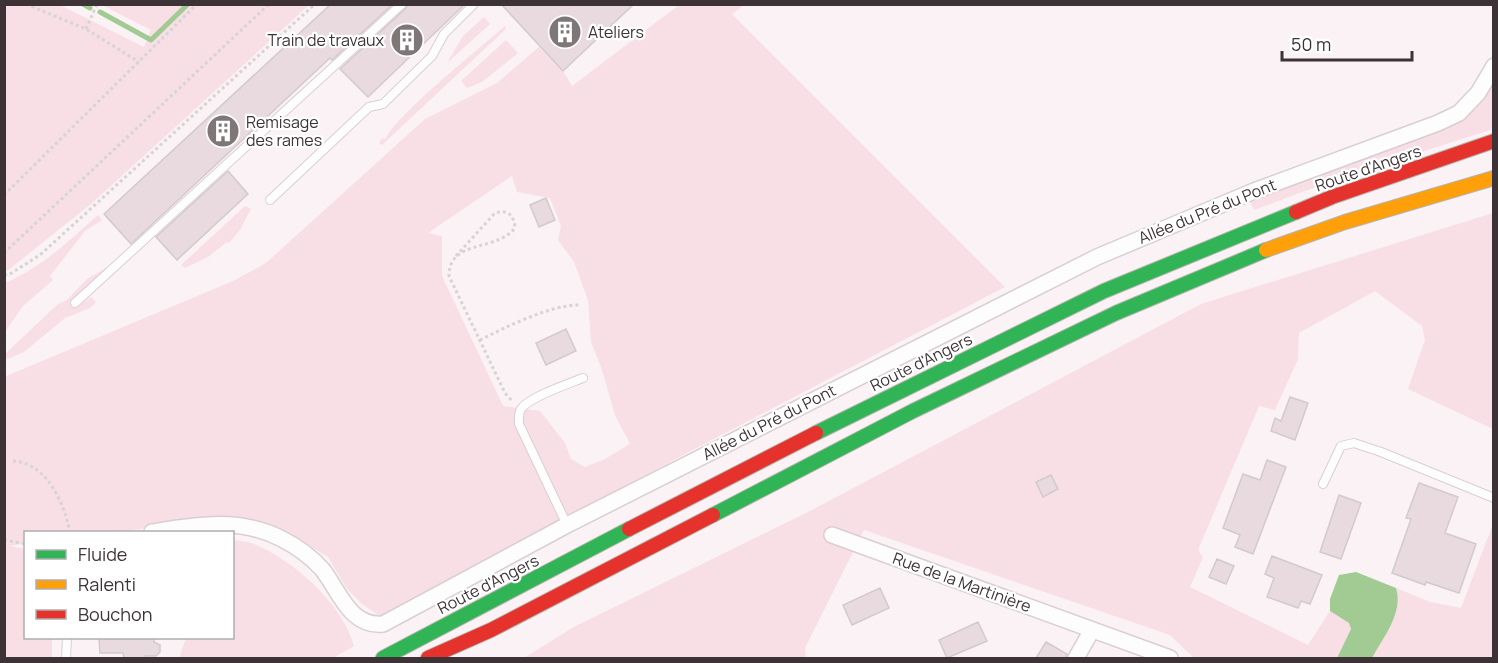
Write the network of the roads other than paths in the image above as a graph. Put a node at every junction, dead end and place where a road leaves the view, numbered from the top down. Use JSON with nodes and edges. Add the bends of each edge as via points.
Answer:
{"nodes":[{"id":1,"x":402,"y":4,"type":"edge"},
{"id":2,"x":474,"y":4,"type":"edge"},
{"id":3,"x":1494,"y":66,"type":"edge"},
{"id":4,"x":1494,"y":141,"type":"edge"},
{"id":5,"x":1494,"y":178,"type":"edge"},
{"id":6,"x":270,"y":200,"type":"dead end"},
{"id":7,"x":75,"y":303,"type":"dead end"},
{"id":8,"x":583,"y":378,"type":"dead end"},
{"id":9,"x":1323,"y":484,"type":"dead end"},
{"id":10,"x":1494,"y":498,"type":"edge"},
{"id":11,"x":567,"y":525,"type":"junction"},
{"id":12,"x":158,"y":531,"type":"edge"},
{"id":13,"x":832,"y":535,"type":"dead end"},
{"id":14,"x":491,"y":630,"type":"junction"},
{"id":15,"x":1092,"y":630,"type":"junction"},
{"id":16,"x":67,"y":639,"type":"edge"},
{"id":17,"x":66,"y":658,"type":"edge"},
{"id":18,"x":383,"y":658,"type":"edge"},
{"id":19,"x":428,"y":658,"type":"edge"},
{"id":20,"x":455,"y":658,"type":"edge"},
{"id":21,"x":1076,"y":658,"type":"edge"},
{"id":22,"x":1170,"y":658,"type":"edge"}],
"edges":[{"from":1,"to":7,"type":"lane"},
{"from":2,"to":6,"type":"lane","via":[[444,34],[432,56],[383,104],[369,107]]},
{"from":3,"to":11,"type":"street","name":"Allée du Pré du Pont","via":[[1478,93],[1459,113],[1254,191],[1097,257]]},
{"from":4,"to":18,"type":"highway","name":"Route d'Angers","via":[[1332,197],[1104,291],[657,514]]},
{"from":5,"to":14,"type":"highway","via":[[1345,222],[1251,255],[1116,313],[913,411]]},
{"from":8,"to":11,"type":"lane","via":[[531,401],[519,416],[519,424]]},
{"from":9,"to":10,"type":"lane","via":[[1341,446],[1354,443]]},
{"from":11,"to":12,"type":"street","name":"Allée du Pré du Pont","via":[[375,625],[355,616],[323,570],[282,539],[227,524]]},
{"from":13,"to":15,"type":"street","name":"Rue de la Martinière"},
{"from":14,"to":19,"type":"highway"},
{"from":14,"to":20,"type":"highway"},
{"from":15,"to":21,"type":"street"},
{"from":15,"to":22,"type":"street","name":"Rue de la Martinière"},
{"from":16,"to":17,"type":"lane"}]}
